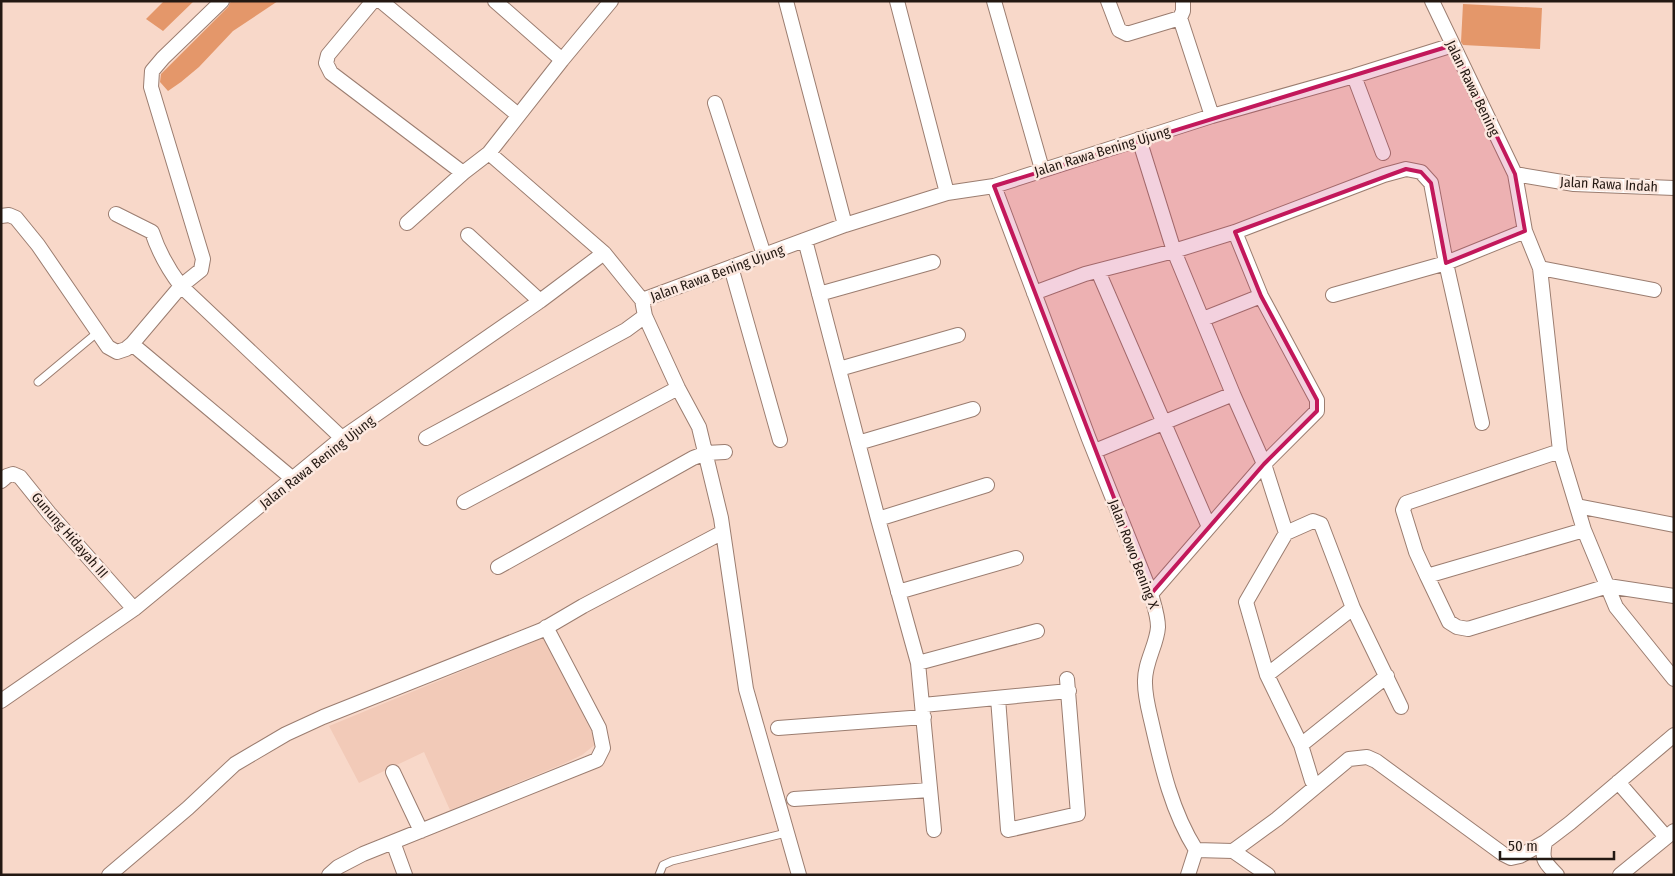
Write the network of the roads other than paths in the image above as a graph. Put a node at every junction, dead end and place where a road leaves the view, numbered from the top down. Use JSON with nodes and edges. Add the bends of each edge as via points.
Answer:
{"nodes":[{"id":1,"x":222,"y":1,"type":"edge"},
{"id":2,"x":373,"y":1,"type":"edge"},
{"id":3,"x":381,"y":1,"type":"edge"},
{"id":4,"x":611,"y":1,"type":"edge"},
{"id":5,"x":786,"y":1,"type":"edge"},
{"id":6,"x":897,"y":1,"type":"edge"},
{"id":7,"x":994,"y":1,"type":"edge"},
{"id":8,"x":1108,"y":1,"type":"edge"},
{"id":9,"x":1183,"y":1,"type":"edge"},
{"id":10,"x":1432,"y":1,"type":"edge"},
{"id":11,"x":502,"y":4,"type":"edge"},
{"id":12,"x":1180,"y":18,"type":"junction"},
{"id":13,"x":1453,"y":45,"type":"junction"},
{"id":14,"x":562,"y":60,"type":"junction"},
{"id":15,"x":1354,"y":76,"type":"junction"},
{"id":16,"x":715,"y":103,"type":"dead end"},
{"id":17,"x":518,"y":116,"type":"junction"},
{"id":18,"x":1212,"y":116,"type":"junction"},
{"id":19,"x":1139,"y":139,"type":"junction"},
{"id":20,"x":490,"y":153,"type":"junction"},
{"id":21,"x":1383,"y":153,"type":"dead end"},
{"id":22,"x":1042,"y":169,"type":"junction"},
{"id":23,"x":463,"y":173,"type":"junction"},
{"id":24,"x":1515,"y":174,"type":"junction"},
{"id":25,"x":994,"y":186,"type":"junction"},
{"id":26,"x":1674,"y":188,"type":"edge"},
{"id":27,"x":947,"y":193,"type":"junction"},
{"id":28,"x":116,"y":214,"type":"dead end"},
{"id":29,"x":1,"y":216,"type":"edge"},
{"id":30,"x":407,"y":223,"type":"dead end"},
{"id":31,"x":845,"y":225,"type":"junction"},
{"id":32,"x":1526,"y":231,"type":"junction"},
{"id":33,"x":1235,"y":232,"type":"junction"},
{"id":34,"x":468,"y":235,"type":"dead end"},
{"id":35,"x":805,"y":240,"type":"junction"},
{"id":36,"x":1174,"y":251,"type":"junction"},
{"id":37,"x":604,"y":253,"type":"junction"},
{"id":38,"x":764,"y":255,"type":"junction"},
{"id":39,"x":933,"y":262,"type":"dead end"},
{"id":40,"x":1446,"y":263,"type":"junction"},
{"id":41,"x":731,"y":267,"type":"junction"},
{"id":42,"x":1540,"y":268,"type":"junction"},
{"id":43,"x":1098,"y":272,"type":"junction"},
{"id":44,"x":181,"y":286,"type":"junction"},
{"id":45,"x":1654,"y":290,"type":"dead end"},
{"id":46,"x":1034,"y":293,"type":"junction"},
{"id":47,"x":819,"y":294,"type":"junction"},
{"id":48,"x":1334,"y":295,"type":"dead end"},
{"id":49,"x":1261,"y":296,"type":"junction"},
{"id":50,"x":642,"y":300,"type":"junction"},
{"id":51,"x":540,"y":301,"type":"junction"},
{"id":52,"x":645,"y":316,"type":"junction"},
{"id":53,"x":1203,"y":319,"type":"junction"},
{"id":54,"x":98,"y":332,"type":"junction"},
{"id":55,"x":958,"y":335,"type":"dead end"},
{"id":56,"x":132,"y":344,"type":"junction"},
{"id":57,"x":839,"y":369,"type":"junction"},
{"id":58,"x":38,"y":382,"type":"dead end"},
{"id":59,"x":678,"y":388,"type":"junction"},
{"id":60,"x":1233,"y":394,"type":"junction"},
{"id":61,"x":973,"y":409,"type":"dead end"},
{"id":62,"x":1164,"y":422,"type":"junction"},
{"id":63,"x":1482,"y":423,"type":"dead end"},
{"id":64,"x":342,"y":438,"type":"junction"},
{"id":65,"x":426,"y":438,"type":"dead end"},
{"id":66,"x":780,"y":440,"type":"dead end"},
{"id":67,"x":858,"y":443,"type":"junction"},
{"id":68,"x":1094,"y":451,"type":"junction"},
{"id":69,"x":725,"y":452,"type":"dead end"},
{"id":70,"x":1560,"y":452,"type":"junction"},
{"id":71,"x":706,"y":453,"type":"junction"},
{"id":72,"x":1264,"y":464,"type":"junction"},
{"id":73,"x":293,"y":479,"type":"junction"},
{"id":74,"x":1,"y":481,"type":"edge"},
{"id":75,"x":987,"y":485,"type":"dead end"},
{"id":76,"x":464,"y":502,"type":"dead end"},
{"id":77,"x":1577,"y":506,"type":"junction"},
{"id":78,"x":878,"y":519,"type":"junction"},
{"id":79,"x":1674,"y":525,"type":"edge"},
{"id":80,"x":1210,"y":526,"type":"junction"},
{"id":81,"x":1584,"y":530,"type":"junction"},
{"id":82,"x":723,"y":532,"type":"junction"},
{"id":83,"x":1286,"y":533,"type":"junction"},
{"id":84,"x":1016,"y":558,"type":"dead end"},
{"id":85,"x":498,"y":567,"type":"dead end"},
{"id":86,"x":1427,"y":576,"type":"junction"},
{"id":87,"x":1608,"y":586,"type":"junction"},
{"id":88,"x":898,"y":592,"type":"junction"},
{"id":89,"x":1151,"y":594,"type":"junction"},
{"id":90,"x":1674,"y":596,"type":"edge"},
{"id":91,"x":1353,"y":608,"type":"junction"},
{"id":92,"x":134,"y":609,"type":"junction"},
{"id":93,"x":546,"y":627,"type":"junction"},
{"id":94,"x":1037,"y":631,"type":"dead end"},
{"id":95,"x":918,"y":663,"type":"junction"},
{"id":96,"x":1267,"y":675,"type":"junction"},
{"id":97,"x":1387,"y":676,"type":"junction"},
{"id":98,"x":1674,"y":679,"type":"edge"},
{"id":99,"x":998,"y":698,"type":"junction"},
{"id":100,"x":1,"y":701,"type":"edge"},
{"id":101,"x":1402,"y":707,"type":"dead end"},
{"id":102,"x":923,"y":711,"type":"junction"},
{"id":103,"x":778,"y":728,"type":"dead end"},
{"id":104,"x":1674,"y":735,"type":"edge"},
{"id":105,"x":1301,"y":745,"type":"junction"},
{"id":106,"x":393,"y":772,"type":"dead end"},
{"id":107,"x":1312,"y":781,"type":"dead end"},
{"id":108,"x":1618,"y":782,"type":"junction"},
{"id":109,"x":930,"y":790,"type":"junction"},
{"id":110,"x":794,"y":799,"type":"dead end"},
{"id":111,"x":934,"y":830,"type":"dead end"},
{"id":112,"x":421,"y":831,"type":"junction"},
{"id":113,"x":786,"y":834,"type":"junction"},
{"id":114,"x":1670,"y":834,"type":"edge"},
{"id":115,"x":393,"y":842,"type":"junction"},
{"id":116,"x":1545,"y":842,"type":"junction"},
{"id":117,"x":1196,"y":850,"type":"junction"},
{"id":118,"x":1233,"y":851,"type":"junction"},
{"id":119,"x":109,"y":875,"type":"edge"},
{"id":120,"x":329,"y":875,"type":"edge"},
{"id":121,"x":405,"y":875,"type":"edge"},
{"id":122,"x":659,"y":875,"type":"edge"},
{"id":123,"x":799,"y":875,"type":"edge"},
{"id":124,"x":1188,"y":875,"type":"edge"},
{"id":125,"x":1268,"y":875,"type":"edge"},
{"id":126,"x":1557,"y":875,"type":"edge"},
{"id":127,"x":1620,"y":875,"type":"edge"}],
"edges":[{"from":1,"to":44,"type":"street","via":[[152,71],[151,87],[203,259],[201,270]]},
{"from":2,"to":23,"type":"street","via":[[328,55],[326,63],[331,73]]},
{"from":3,"to":17,"type":"street"},
{"from":4,"to":14,"type":"street"},
{"from":5,"to":31,"type":"street"},
{"from":6,"to":27,"type":"street"},
{"from":7,"to":22,"type":"street"},
{"from":8,"to":12,"type":"street","via":[[1119,30],[1127,34]]},
{"from":9,"to":12,"type":"street"},
{"from":10,"to":13,"type":"street","name":"Jalan Rawa Bening"},
{"from":11,"to":14,"type":"street"},
{"from":12,"to":18,"type":"street"},
{"from":13,"to":15,"type":"street","name":"Jalan Rawa Bening Ujung"},
{"from":13,"to":24,"type":"street","name":"Jalan Rawa Bening"},
{"from":14,"to":17,"type":"street"},
{"from":15,"to":18,"type":"street","name":"Jalan Rawa Bening Ujung"},
{"from":15,"to":21,"type":"street"},
{"from":16,"to":38,"type":"street"},
{"from":17,"to":20,"type":"street"},
{"from":18,"to":19,"type":"street","name":"Jalan Rawa Bening Ujung"},
{"from":19,"to":22,"type":"street","name":"Jalan Rawa Bening Ujung"},
{"from":19,"to":36,"type":"street"},
{"from":20,"to":23,"type":"street"},
{"from":20,"to":37,"type":"street"},
{"from":22,"to":25,"type":"street","name":"Jalan Rawa Bening Ujung"},
{"from":23,"to":30,"type":"street"},
{"from":24,"to":26,"type":"street","name":"Jalan Rawa Indah","via":[[1574,184]]},
{"from":24,"to":32,"type":"street","name":"Jalan Rawa Bening"},
{"from":25,"to":27,"type":"street","name":"Jalan Rawa Bening Ujung"},
{"from":25,"to":46,"type":"street","name":"Jalan Rowo Bening X"},
{"from":27,"to":31,"type":"street","name":"Jalan Rawa Bening Ujung"},
{"from":28,"to":44,"type":"street","via":[[152,232],[160,255]]},
{"from":29,"to":54,"type":"street","via":[[16,218]]},
{"from":31,"to":35,"type":"street","name":"Jalan Rawa Bening Ujung"},
{"from":32,"to":40,"type":"street"},
{"from":32,"to":42,"type":"street","name":"Jalan Rawa Bening"},
{"from":33,"to":36,"type":"street"},
{"from":33,"to":40,"type":"street","via":[[1406,169],[1421,172],[1431,183]]},
{"from":33,"to":49,"type":"street"},
{"from":34,"to":51,"type":"street"},
{"from":35,"to":38,"type":"street","name":"Jalan Rawa Bening Ujung"},
{"from":35,"to":47,"type":"street"},
{"from":36,"to":43,"type":"street"},
{"from":36,"to":53,"type":"street"},
{"from":37,"to":50,"type":"street","name":"Jalan Rawa Bening Ujung"},
{"from":37,"to":51,"type":"street","name":"Jalan Rawa Bening Ujung"},
{"from":38,"to":41,"type":"street","name":"Jalan Rawa Bening Ujung"},
{"from":39,"to":47,"type":"street"},
{"from":40,"to":48,"type":"street"},
{"from":40,"to":63,"type":"street"},
{"from":41,"to":50,"type":"street","name":"Jalan Rawa Bening Ujung"},
{"from":41,"to":66,"type":"street"},
{"from":42,"to":45,"type":"street"},
{"from":42,"to":70,"type":"street","name":"Jalan Rawa Bening"},
{"from":43,"to":46,"type":"street"},
{"from":43,"to":62,"type":"street"},
{"from":44,"to":56,"type":"street"},
{"from":44,"to":64,"type":"street"},
{"from":46,"to":68,"type":"street","name":"Jalan Rowo Bening X"},
{"from":47,"to":57,"type":"street"},
{"from":49,"to":53,"type":"street"},
{"from":49,"to":72,"type":"street","via":[[1318,406],[1317,411]]},
{"from":50,"to":52,"type":"street"},
{"from":51,"to":64,"type":"street","name":"Jalan Rawa Bening Ujung"},
{"from":52,"to":59,"type":"street"},
{"from":52,"to":65,"type":"street","via":[[626,330]]},
{"from":53,"to":60,"type":"street"},
{"from":54,"to":56,"type":"street","via":[[108,347],[117,352]]},
{"from":54,"to":58,"type":"lane"},
{"from":55,"to":57,"type":"street"},
{"from":56,"to":73,"type":"street"},
{"from":57,"to":67,"type":"street"},
{"from":59,"to":71,"type":"street","via":[[699,427]]},
{"from":59,"to":76,"type":"street"},
{"from":60,"to":62,"type":"street"},
{"from":60,"to":72,"type":"street"},
{"from":61,"to":67,"type":"street"},
{"from":62,"to":68,"type":"street"},
{"from":62,"to":80,"type":"street"},
{"from":64,"to":73,"type":"street","name":"Jalan Rawa Bening Ujung"},
{"from":67,"to":78,"type":"street"},
{"from":68,"to":89,"type":"street","name":"Jalan Rowo Bening X"},
{"from":69,"to":71,"type":"street"},
{"from":70,"to":77,"type":"street","name":"Jalan Rawa Bening"},
{"from":70,"to":86,"type":"street","via":[[1406,503],[1403,510]]},
{"from":71,"to":82,"type":"street"},
{"from":71,"to":85,"type":"street"},
{"from":72,"to":80,"type":"street"},
{"from":72,"to":83,"type":"street"},
{"from":73,"to":92,"type":"street","name":"Jalan Rawa Bening Ujung"},
{"from":74,"to":92,"type":"street","name":"Gunung Hidayah III","via":[[13,474],[20,477]]},
{"from":75,"to":78,"type":"street"},
{"from":77,"to":79,"type":"street"},
{"from":77,"to":81,"type":"street","name":"Jalan Rawa Bening"},
{"from":78,"to":88,"type":"street"},
{"from":80,"to":89,"type":"street"},
{"from":81,"to":86,"type":"street"},
{"from":81,"to":87,"type":"street","name":"Jalan Rawa Bening"},
{"from":82,"to":93,"type":"street"},
{"from":82,"to":113,"type":"street","via":[[746,689]]},
{"from":83,"to":91,"type":"street","via":[[1313,521],[1321,524]]},
{"from":83,"to":96,"type":"street","via":[[1246,602]]},
{"from":84,"to":88,"type":"street"},
{"from":86,"to":87,"type":"street","via":[[1449,622],[1468,629]]},
{"from":87,"to":90,"type":"street"},
{"from":87,"to":98,"type":"street","name":"Jalan Rawa Bening","via":[[1616,607]]},
{"from":88,"to":95,"type":"street"},
{"from":89,"to":117,"type":"street","name":"Jalan Rowo Bening X","via":[[1158,616],[1158,630],[1145,670],[1145,684],[1160,762],[1173,805]]},
{"from":91,"to":96,"type":"street"},
{"from":91,"to":97,"type":"street"},
{"from":92,"to":100,"type":"street","name":"Jalan Rawa Bening Ujung"},
{"from":93,"to":112,"type":"street","via":[[598,728],[601,754],[597,760]]},
{"from":93,"to":119,"type":"street","via":[[286,734],[235,764]]},
{"from":94,"to":95,"type":"street"},
{"from":95,"to":102,"type":"street"},
{"from":96,"to":105,"type":"street"},
{"from":97,"to":101,"type":"street"},
{"from":97,"to":105,"type":"street"},
{"from":99,"to":99,"type":"street","via":[[1008,830],[1078,814],[1068,685]]},
{"from":99,"to":102,"type":"street"},
{"from":102,"to":103,"type":"street"},
{"from":102,"to":109,"type":"street"},
{"from":104,"to":108,"type":"street"},
{"from":105,"to":107,"type":"street"},
{"from":106,"to":112,"type":"street"},
{"from":108,"to":114,"type":"street"},
{"from":108,"to":116,"type":"street"},
{"from":109,"to":110,"type":"street"},
{"from":109,"to":111,"type":"street"},
{"from":112,"to":115,"type":"street"},
{"from":113,"to":122,"type":"lane","via":[[672,861],[663,865]]},
{"from":113,"to":123,"type":"street"},
{"from":114,"to":127,"type":"street"},
{"from":115,"to":120,"type":"street","via":[[363,854]]},
{"from":115,"to":121,"type":"street"},
{"from":116,"to":118,"type":"street","via":[[1511,858],[1376,761],[1359,757],[1349,759]]},
{"from":116,"to":126,"type":"street","via":[[1542,855]]},
{"from":117,"to":118,"type":"street"},
{"from":117,"to":124,"type":"street"},
{"from":118,"to":125,"type":"street"}]}
